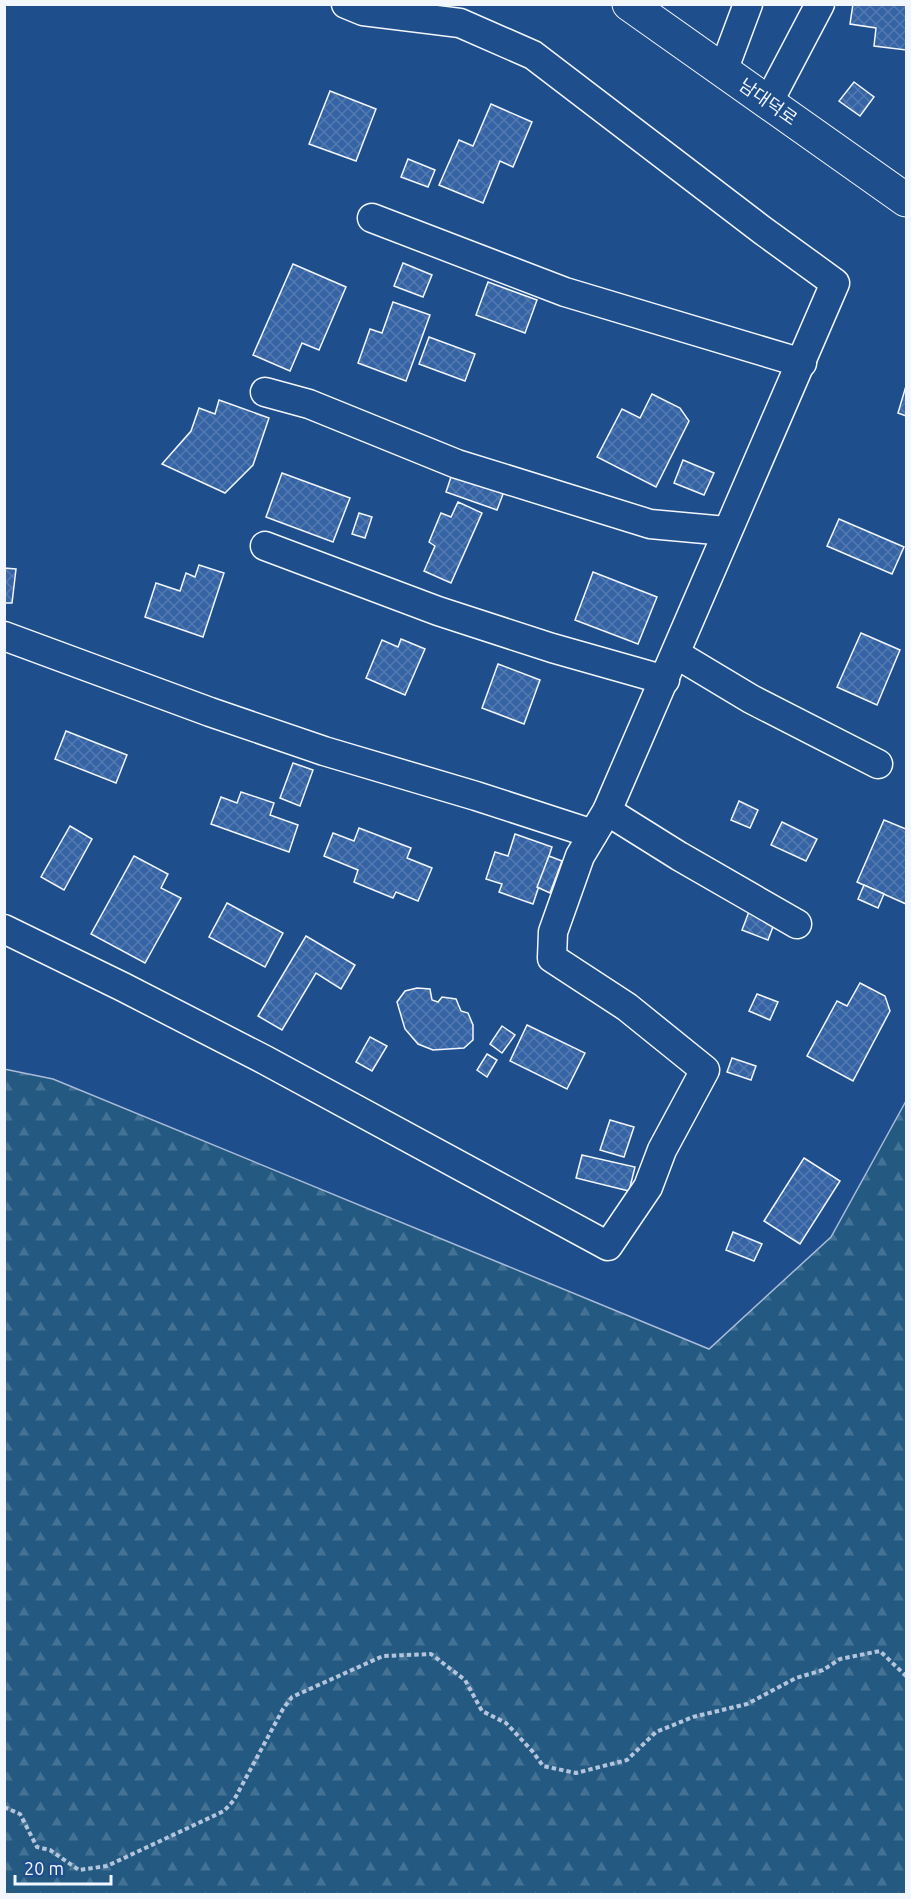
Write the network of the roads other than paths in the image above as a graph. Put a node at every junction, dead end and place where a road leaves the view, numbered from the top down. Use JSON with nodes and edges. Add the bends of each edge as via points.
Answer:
{"nodes":[{"id":1,"x":346,"y":4,"type":"edge"},
{"id":2,"x":628,"y":4,"type":"edge"},
{"id":3,"x":748,"y":4,"type":"edge"},
{"id":4,"x":820,"y":4,"type":"edge"},
{"id":5,"x":723,"y":71,"type":"junction"},
{"id":6,"x":768,"y":103,"type":"junction"},
{"id":7,"x":906,"y":201,"type":"edge"},
{"id":8,"x":372,"y":218,"type":"dead end"},
{"id":9,"x":802,"y":363,"type":"junction"},
{"id":10,"x":265,"y":392,"type":"dead end"},
{"id":11,"x":726,"y":531,"type":"junction"},
{"id":12,"x":265,"y":546,"type":"dead end"},
{"id":13,"x":4,"y":636,"type":"edge"},
{"id":14,"x":670,"y":667,"type":"junction"},
{"id":15,"x":878,"y":764,"type":"dead end"},
{"id":16,"x":600,"y":823,"type":"junction"},
{"id":17,"x":797,"y":924,"type":"dead end"},
{"id":18,"x":4,"y":929,"type":"edge"}],
"edges":[{"from":1,"to":9,"type":"street","via":[[363,11],[459,23],[533,55],[836,283]]},
{"from":2,"to":5,"type":"main road","name":"남대덕로"},
{"from":3,"to":5,"type":"street"},
{"from":4,"to":6,"type":"street"},
{"from":5,"to":6,"type":"main road","name":"남대덕로"},
{"from":6,"to":7,"type":"main road","name":"남대덕로"},
{"from":8,"to":9,"type":"street","via":[[565,292]]},
{"from":9,"to":11,"type":"street"},
{"from":10,"to":11,"type":"street","via":[[309,404],[457,464],[650,524]]},
{"from":11,"to":14,"type":"street"},
{"from":12,"to":14,"type":"street","via":[[438,611],[552,648]]},
{"from":13,"to":16,"type":"street","via":[[324,751],[476,796]]},
{"from":14,"to":15,"type":"street","via":[[751,699]]},
{"from":14,"to":16,"type":"street"},
{"from":16,"to":17,"type":"street","via":[[679,856]]},
{"from":16,"to":18,"type":"street","via":[[580,856],[553,932],[552,958],[627,1007],[705,1070],[662,1150],[648,1187],[608,1246],[265,1060]]}]}
